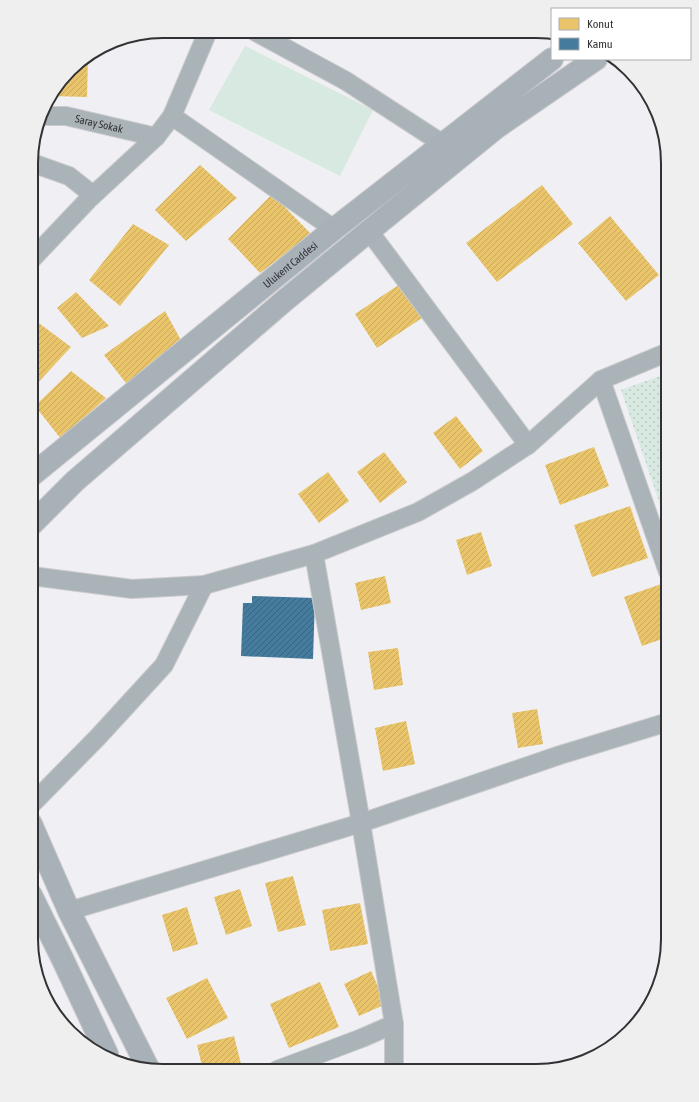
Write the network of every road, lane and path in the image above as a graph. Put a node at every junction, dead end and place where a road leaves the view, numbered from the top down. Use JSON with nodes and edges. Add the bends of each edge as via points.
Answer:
{"nodes":[{"id":1,"x":205,"y":38,"type":"edge"},
{"id":2,"x":267,"y":38,"type":"edge"},
{"id":3,"x":551,"y":60,"type":"edge"},
{"id":4,"x":595,"y":60,"type":"edge"},
{"id":5,"x":47,"y":116,"type":"edge"},
{"id":6,"x":172,"y":116,"type":"junction"},
{"id":7,"x":156,"y":137,"type":"junction"},
{"id":8,"x":444,"y":144,"type":"junction"},
{"id":9,"x":38,"y":165,"type":"edge"},
{"id":10,"x":93,"y":195,"type":"junction"},
{"id":11,"x":334,"y":229,"type":"junction"},
{"id":12,"x":369,"y":231,"type":"junction"},
{"id":13,"x":38,"y":253,"type":"edge"},
{"id":14,"x":661,"y":355,"type":"edge"},
{"id":15,"x":601,"y":380,"type":"junction"},
{"id":16,"x":528,"y":445,"type":"junction"},
{"id":17,"x":38,"y":470,"type":"edge"},
{"id":18,"x":38,"y":518,"type":"edge"},
{"id":19,"x":661,"y":552,"type":"edge"},
{"id":20,"x":314,"y":554,"type":"junction"},
{"id":21,"x":38,"y":577,"type":"edge"},
{"id":22,"x":204,"y":585,"type":"junction"},
{"id":23,"x":661,"y":724,"type":"edge"},
{"id":24,"x":38,"y":799,"type":"edge"},
{"id":25,"x":361,"y":823,"type":"junction"},
{"id":26,"x":38,"y":840,"type":"edge"},
{"id":27,"x":69,"y":911,"type":"junction"},
{"id":28,"x":38,"y":912,"type":"edge"},
{"id":29,"x":394,"y":1024,"type":"junction"},
{"id":30,"x":105,"y":1050,"type":"edge"},
{"id":31,"x":145,"y":1063,"type":"edge"},
{"id":32,"x":293,"y":1064,"type":"edge"},
{"id":33,"x":394,"y":1064,"type":"edge"}],
"edges":[{"from":1,"to":6,"type":"street"},
{"from":2,"to":8,"type":"street","via":[[346,81]]},
{"from":3,"to":8,"type":"street","name":"Ulukent Caddesi"},
{"from":4,"to":12,"type":"street","via":[[497,126]]},
{"from":5,"to":7,"type":"street","name":"Saray Sokak","via":[[66,116]]},
{"from":6,"to":7,"type":"street"},
{"from":6,"to":11,"type":"street"},
{"from":7,"to":10,"type":"street"},
{"from":8,"to":11,"type":"street","name":"Ulukent Caddesi"},
{"from":9,"to":10,"type":"street","via":[[69,176]]},
{"from":10,"to":13,"type":"street"},
{"from":11,"to":17,"type":"street","name":"Ulukent Caddesi"},
{"from":12,"to":16,"type":"street"},
{"from":12,"to":18,"type":"street","via":[[75,481]]},
{"from":14,"to":15,"type":"street"},
{"from":15,"to":16,"type":"street"},
{"from":15,"to":19,"type":"street"},
{"from":16,"to":20,"type":"street","via":[[473,481],[418,512]]},
{"from":20,"to":22,"type":"street"},
{"from":20,"to":25,"type":"street"},
{"from":21,"to":22,"type":"street","via":[[132,589]]},
{"from":22,"to":24,"type":"street","via":[[164,665]]},
{"from":23,"to":25,"type":"street","via":[[560,755]]},
{"from":25,"to":27,"type":"street"},
{"from":25,"to":29,"type":"street"},
{"from":26,"to":27,"type":"street"},
{"from":27,"to":31,"type":"street"},
{"from":28,"to":30,"type":"street"},
{"from":29,"to":32,"type":"street"},
{"from":29,"to":33,"type":"street"}]}
